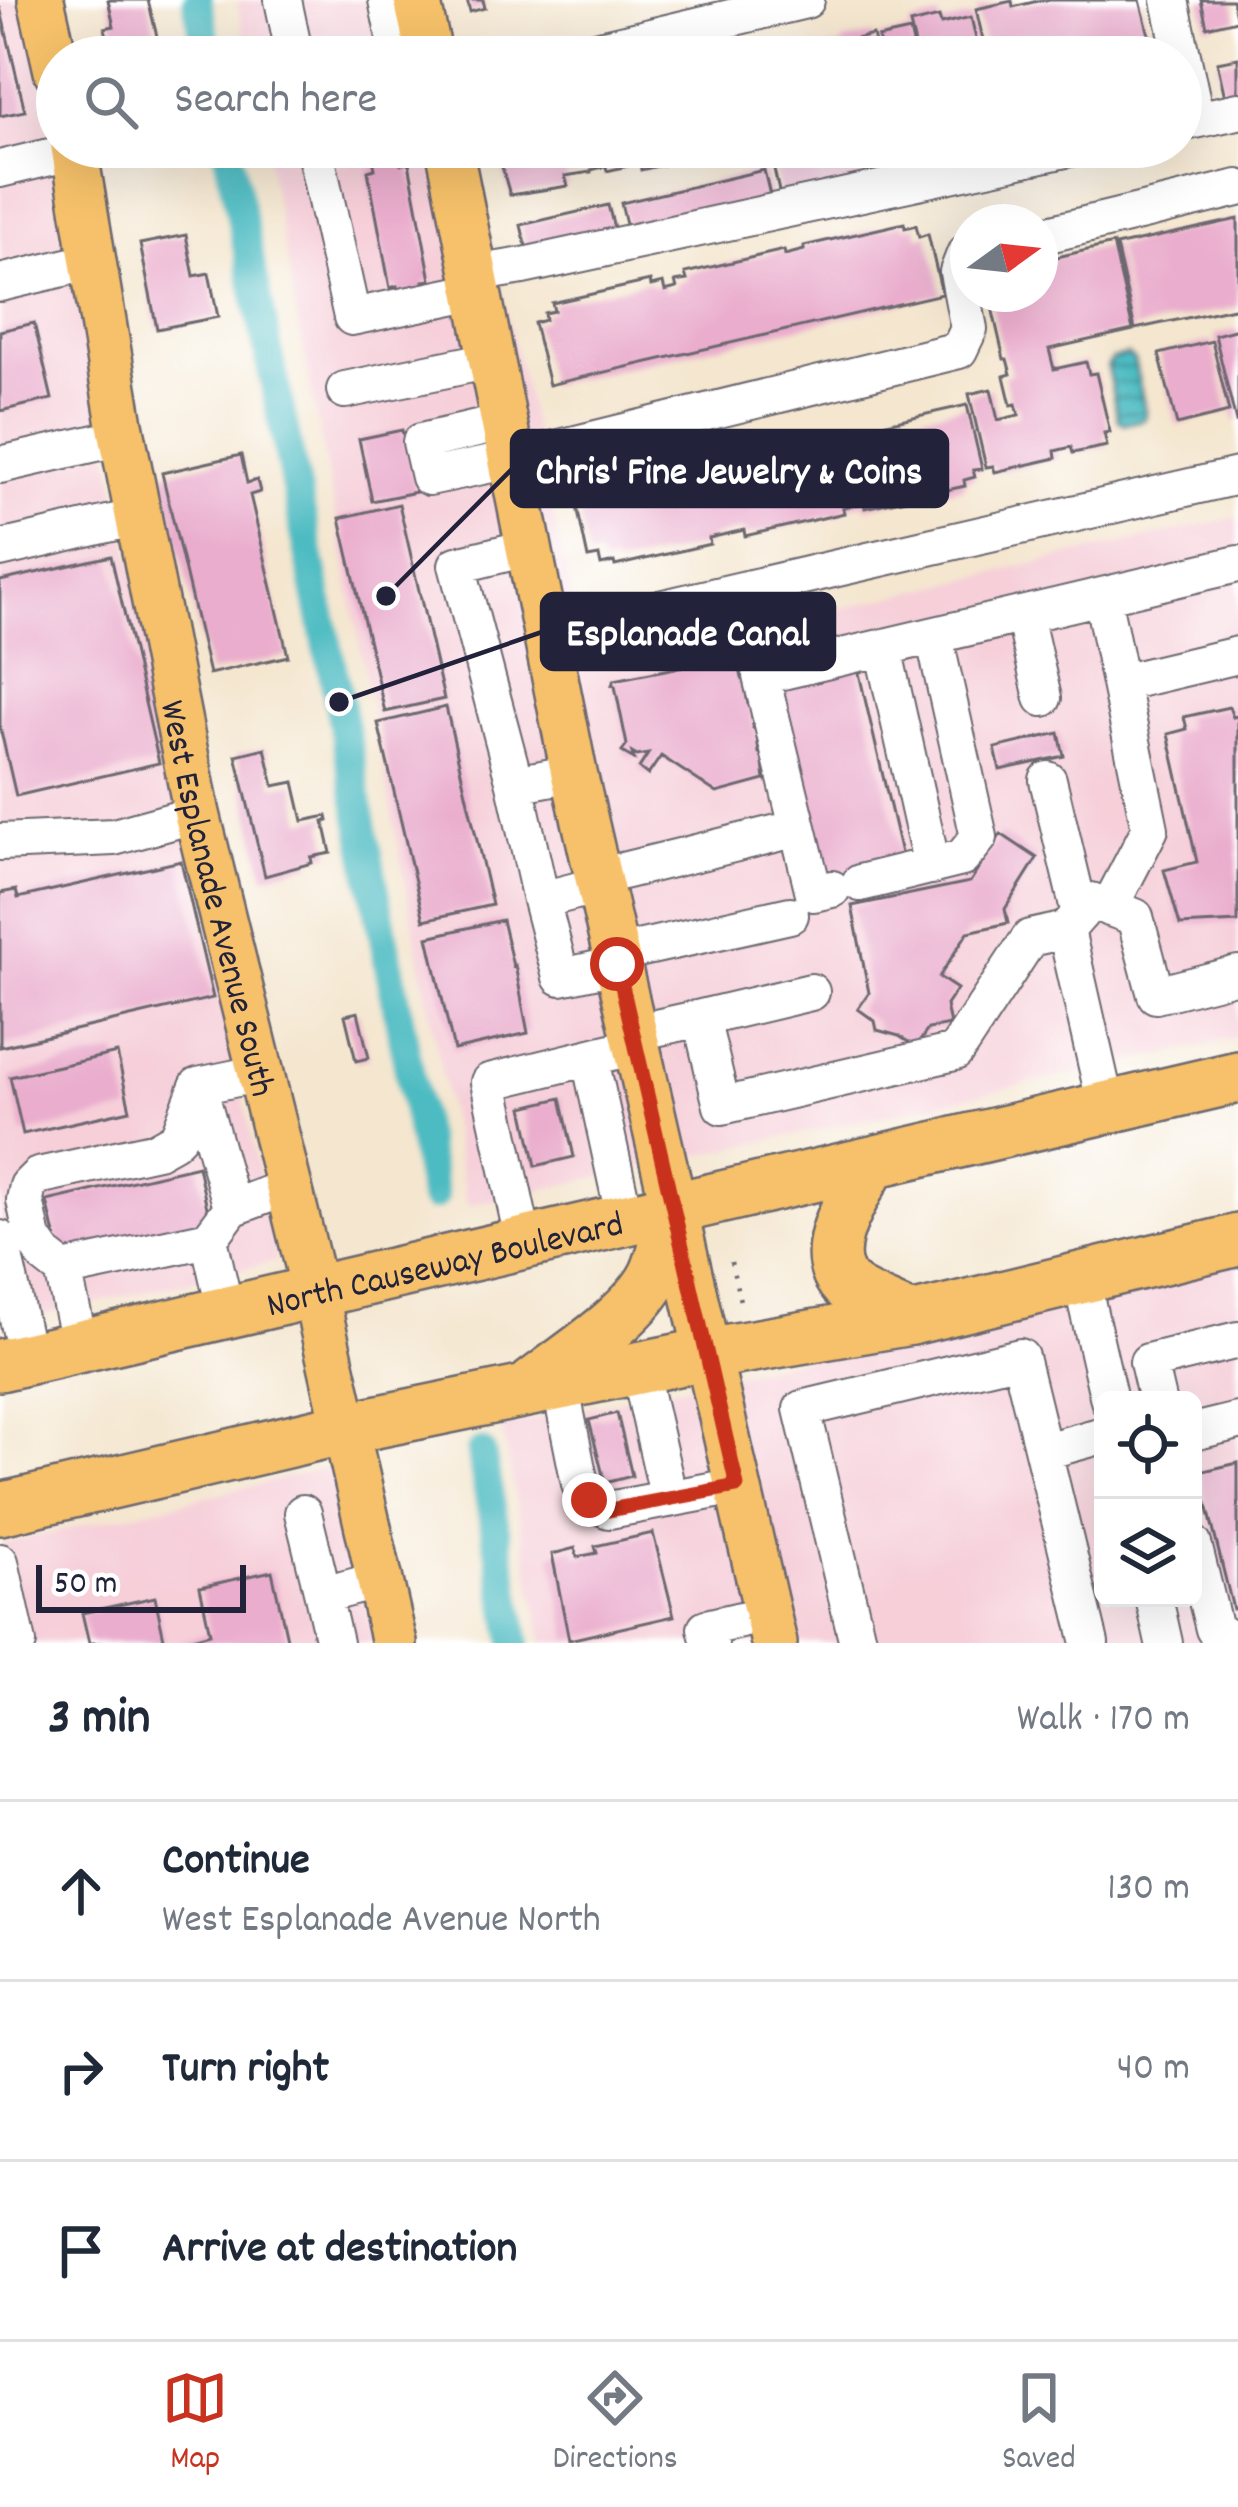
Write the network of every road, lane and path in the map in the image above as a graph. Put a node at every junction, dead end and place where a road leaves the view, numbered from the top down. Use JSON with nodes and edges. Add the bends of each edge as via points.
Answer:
{"nodes":[{"id":1,"x":41,"y":0,"type":"edge"},
{"id":2,"x":283,"y":0,"type":"edge"},
{"id":3,"x":387,"y":0,"type":"edge"},
{"id":4,"x":417,"y":0,"type":"edge"},
{"id":5,"x":804,"y":0,"type":"edge"},
{"id":6,"x":1170,"y":0,"type":"edge"},
{"id":7,"x":49,"y":36,"type":"edge"},
{"id":8,"x":291,"y":36,"type":"edge"},
{"id":9,"x":395,"y":36,"type":"edge"},
{"id":10,"x":425,"y":36,"type":"edge"},
{"id":11,"x":654,"y":36,"type":"edge"},
{"id":12,"x":1175,"y":36,"type":"edge"},
{"id":13,"x":1238,"y":111,"type":"edge"},
{"id":14,"x":1202,"y":119,"type":"edge"},
{"id":15,"x":36,"y":159,"type":"edge"},
{"id":16,"x":78,"y":168,"type":"edge"},
{"id":17,"x":319,"y":168,"type":"edge"},
{"id":18,"x":452,"y":168,"type":"edge"},
{"id":19,"x":978,"y":168,"type":"edge"},
{"id":20,"x":0,"y":169,"type":"edge"},
{"id":21,"x":1238,"y":188,"type":"edge"},
{"id":22,"x":1058,"y":232,"type":"edge"},
{"id":23,"x":93,"y":261,"type":"junction"},
{"id":24,"x":475,"y":282,"type":"junction"},
{"id":25,"x":0,"y":283,"type":"edge"},
{"id":26,"x":966,"y":312,"type":"edge"},
{"id":27,"x":491,"y":360,"type":"junction"},
{"id":28,"x":345,"y":390,"type":"dead end"},
{"id":29,"x":122,"y":437,"type":"junction"},
{"id":30,"x":507,"y":441,"type":"junction"},
{"id":31,"x":0,"y":465,"type":"edge"},
{"id":32,"x":1238,"y":476,"type":"edge"},
{"id":33,"x":138,"y":517,"type":"junction"},
{"id":34,"x":527,"y":548,"type":"junction"},
{"id":35,"x":0,"y":549,"type":"edge"},
{"id":36,"x":1237,"y":568,"type":"edge"},
{"id":37,"x":1102,"y":596,"type":"junction"},
{"id":38,"x":1024,"y":615,"type":"junction"},
{"id":39,"x":546,"y":635,"type":"junction"},
{"id":40,"x":934,"y":636,"type":"junction"},
{"id":41,"x":883,"y":648,"type":"junction"},
{"id":42,"x":1238,"y":655,"type":"edge"},
{"id":43,"x":1120,"y":683,"type":"junction"},
{"id":44,"x":1043,"y":698,"type":"dead end"},
{"id":45,"x":574,"y":773,"type":"junction"},
{"id":46,"x":1048,"y":779,"type":"dead end"},
{"id":47,"x":515,"y":784,"type":"junction"},
{"id":48,"x":197,"y":814,"type":"junction"},
{"id":49,"x":778,"y":833,"type":"dead end"},
{"id":50,"x":0,"y":842,"type":"edge"},
{"id":51,"x":932,"y":866,"type":"junction"},
{"id":52,"x":598,"y":881,"type":"junction"},
{"id":53,"x":541,"y":900,"type":"junction"},
{"id":54,"x":790,"y":915,"type":"dead end"},
{"id":55,"x":1085,"y":917,"type":"junction"},
{"id":56,"x":616,"y":959,"type":"junction"},
{"id":57,"x":1238,"y":974,"type":"edge"},
{"id":58,"x":811,"y":992,"type":"dead end"},
{"id":59,"x":701,"y":1018,"type":"junction"},
{"id":60,"x":634,"y":1040,"type":"junction"},
{"id":61,"x":590,"y":1059,"type":"junction"},
{"id":62,"x":261,"y":1073,"type":"junction"},
{"id":63,"x":1238,"y":1077,"type":"edge"},
{"id":64,"x":199,"y":1086,"type":"junction"},
{"id":65,"x":1106,"y":1106,"type":"junction"},
{"id":66,"x":872,"y":1162,"type":"junction"},
{"id":67,"x":288,"y":1187,"type":"junction"},
{"id":68,"x":232,"y":1208,"type":"junction"},
{"id":69,"x":648,"y":1215,"type":"junction"},
{"id":70,"x":0,"y":1239,"type":"edge"},
{"id":71,"x":209,"y":1239,"type":"junction"},
{"id":72,"x":1238,"y":1240,"type":"edge"},
{"id":73,"x":524,"y":1243,"type":"junction"},
{"id":74,"x":731,"y":1262,"type":"dead end"},
{"id":75,"x":62,"y":1270,"type":"junction"},
{"id":76,"x":1081,"y":1279,"type":"junction"},
{"id":77,"x":315,"y":1293,"type":"junction"},
{"id":78,"x":740,"y":1300,"type":"dead end"},
{"id":79,"x":226,"y":1313,"type":"junction"},
{"id":80,"x":911,"y":1319,"type":"junction"},
{"id":81,"x":1238,"y":1340,"type":"edge"},
{"id":82,"x":80,"y":1346,"type":"junction"},
{"id":83,"x":706,"y":1354,"type":"junction"},
{"id":84,"x":14,"y":1361,"type":"edge"},
{"id":85,"x":639,"y":1368,"type":"junction"},
{"id":86,"x":542,"y":1388,"type":"junction"},
{"id":87,"x":1107,"y":1391,"type":"edge"},
{"id":88,"x":1155,"y":1391,"type":"edge"},
{"id":89,"x":1238,"y":1421,"type":"edge"},
{"id":90,"x":346,"y":1428,"type":"junction"},
{"id":91,"x":1202,"y":1430,"type":"edge"},
{"id":92,"x":1094,"y":1438,"type":"edge"},
{"id":93,"x":1045,"y":1451,"type":"junction"},
{"id":94,"x":737,"y":1486,"type":"junction"},
{"id":95,"x":669,"y":1499,"type":"junction"},
{"id":96,"x":0,"y":1509,"type":"edge"},
{"id":97,"x":303,"y":1514,"type":"dead end"},
{"id":98,"x":0,"y":1562,"type":"edge"},
{"id":99,"x":380,"y":1580,"type":"junction"},
{"id":100,"x":1202,"y":1580,"type":"edge"},
{"id":101,"x":323,"y":1595,"type":"junction"},
{"id":102,"x":1156,"y":1607,"type":"edge"},
{"id":103,"x":771,"y":1629,"type":"edge"},
{"id":104,"x":18,"y":1643,"type":"edge"},
{"id":105,"x":334,"y":1643,"type":"edge"},
{"id":106,"x":394,"y":1643,"type":"edge"},
{"id":107,"x":710,"y":1643,"type":"edge"},
{"id":108,"x":858,"y":1643,"type":"edge"},
{"id":109,"x":1090,"y":1643,"type":"edge"},
{"id":110,"x":1164,"y":1643,"type":"edge"},
{"id":111,"x":1235,"y":1643,"type":"edge"}],
"edges":[{"from":1,"to":7,"type":"main road"},
{"from":2,"to":8,"type":"street"},
{"from":3,"to":9,"type":"street"},
{"from":4,"to":10,"type":"main road"},
{"from":5,"to":11,"type":"street"},
{"from":6,"to":12,"type":"street"},
{"from":13,"to":14,"type":"street"},
{"from":15,"to":20,"type":"street"},
{"from":16,"to":23,"type":"main road","name":"West Esplanade Avenue South"},
{"from":17,"to":24,"type":"street","via":[[352,317]]},
{"from":18,"to":24,"type":"main road"},
{"from":19,"to":24,"type":"street"},
{"from":21,"to":22,"type":"street"},
{"from":23,"to":25,"type":"street"},
{"from":23,"to":29,"type":"main road","name":"West Esplanade Avenue South"},
{"from":24,"to":27,"type":"main road"},
{"from":26,"to":30,"type":"street","via":[[959,350]]},
{"from":27,"to":28,"type":"street"},
{"from":27,"to":30,"type":"main road"},
{"from":29,"to":31,"type":"street"},
{"from":29,"to":33,"type":"main road","name":"West Esplanade Avenue South"},
{"from":30,"to":34,"type":"main road"},
{"from":32,"to":39,"type":"street"},
{"from":33,"to":35,"type":"street"},
{"from":33,"to":48,"type":"main road","name":"West Esplanade Avenue South"},
{"from":34,"to":39,"type":"main road"},
{"from":34,"to":47,"type":"street","via":[[457,565]]},
{"from":36,"to":37,"type":"street"},
{"from":37,"to":38,"type":"street"},
{"from":37,"to":43,"type":"street"},
{"from":38,"to":40,"type":"street"},
{"from":38,"to":44,"type":"street"},
{"from":39,"to":45,"type":"main road"},
{"from":40,"to":41,"type":"street"},
{"from":40,"to":51,"type":"street","via":[[979,837],[962,857]]},
{"from":41,"to":51,"type":"street"},
{"from":41,"to":51,"type":"street","via":[[761,676],[814,893]]},
{"from":42,"to":43,"type":"street"},
{"from":43,"to":55,"type":"street","via":[[1150,829]]},
{"from":45,"to":47,"type":"street"},
{"from":45,"to":52,"type":"main road"},
{"from":46,"to":55,"type":"street"},
{"from":47,"to":53,"type":"street"},
{"from":48,"to":50,"type":"street","via":[[114,837]]},
{"from":48,"to":62,"type":"main road","name":"West Esplanade Avenue South"},
{"from":49,"to":52,"type":"street"},
{"from":52,"to":53,"type":"street"},
{"from":52,"to":56,"type":"main road"},
{"from":53,"to":56,"type":"street","via":[[561,977]]},
{"from":54,"to":56,"type":"street"},
{"from":55,"to":57,"type":"street","via":[[1135,917],[1156,995]]},
{"from":55,"to":59,"type":"street","via":[[1030,938],[955,1052],[722,1106]]},
{"from":55,"to":65,"type":"street"},
{"from":56,"to":60,"type":"main road"},
{"from":58,"to":59,"type":"street"},
{"from":59,"to":60,"type":"street"},
{"from":60,"to":61,"type":"street"},
{"from":60,"to":69,"type":"main road"},
{"from":61,"to":69,"type":"street"},
{"from":61,"to":73,"type":"street","via":[[489,1082]]},
{"from":62,"to":64,"type":"street"},
{"from":62,"to":67,"type":"main road","name":"West Esplanade Avenue South"},
{"from":63,"to":65,"type":"highway","name":"North Causeway Boulevard"},
{"from":64,"to":68,"type":"street"},
{"from":64,"to":75,"type":"street","via":[[173,1141],[28,1186],[36,1248]]},
{"from":65,"to":66,"type":"highway","name":"North Causeway Boulevard"},
{"from":66,"to":69,"type":"highway","name":"North Causeway Boulevard"},
{"from":66,"to":80,"type":"highway","via":[[839,1226],[834,1259],[848,1287]]},
{"from":67,"to":68,"type":"street"},
{"from":67,"to":77,"type":"main road","name":"West Esplanade Avenue South"},
{"from":68,"to":71,"type":"street"},
{"from":69,"to":73,"type":"highway","name":"North Causeway Boulevard"},
{"from":69,"to":83,"type":"main road"},
{"from":69,"to":86,"type":"highway","via":[[664,1250],[653,1279]]},
{"from":70,"to":84,"type":"street"},
{"from":71,"to":75,"type":"street"},
{"from":71,"to":79,"type":"street"},
{"from":72,"to":76,"type":"highway"},
{"from":73,"to":77,"type":"highway","name":"North Causeway Boulevard"},
{"from":74,"to":78,"type":"path"},
{"from":75,"to":82,"type":"street"},
{"from":76,"to":80,"type":"highway"},
{"from":76,"to":87,"type":"street"},
{"from":77,"to":79,"type":"highway","name":"North Causeway Boulevard"},
{"from":77,"to":90,"type":"main road","name":"West Esplanade Avenue South"},
{"from":79,"to":82,"type":"highway","name":"North Causeway Boulevard"},
{"from":80,"to":83,"type":"highway"},
{"from":81,"to":88,"type":"street","via":[[1148,1362]]},
{"from":82,"to":84,"type":"highway","name":"North Causeway Boulevard"},
{"from":83,"to":85,"type":"highway"},
{"from":83,"to":94,"type":"main road"},
{"from":85,"to":86,"type":"highway"},
{"from":85,"to":95,"type":"street"},
{"from":86,"to":90,"type":"highway"},
{"from":86,"to":95,"type":"street","via":[[589,1500],[609,1510]]},
{"from":89,"to":91,"type":"street"},
{"from":90,"to":96,"type":"highway"},
{"from":90,"to":99,"type":"main road","name":"West Esplanade Avenue South"},
{"from":92,"to":93,"type":"street"},
{"from":93,"to":108,"type":"street","via":[[1020,1357],[802,1409]]},
{"from":93,"to":109,"type":"street"},
{"from":94,"to":95,"type":"street"},
{"from":94,"to":103,"type":"main road"},
{"from":97,"to":101,"type":"street"},
{"from":98,"to":104,"type":"street"},
{"from":99,"to":101,"type":"street"},
{"from":99,"to":106,"type":"main road","name":"West Esplanade Avenue South"},
{"from":100,"to":111,"type":"street","via":[[1214,1628]]},
{"from":101,"to":105,"type":"street"},
{"from":102,"to":110,"type":"street"},
{"from":103,"to":107,"type":"street","via":[[706,1628]]}]}
